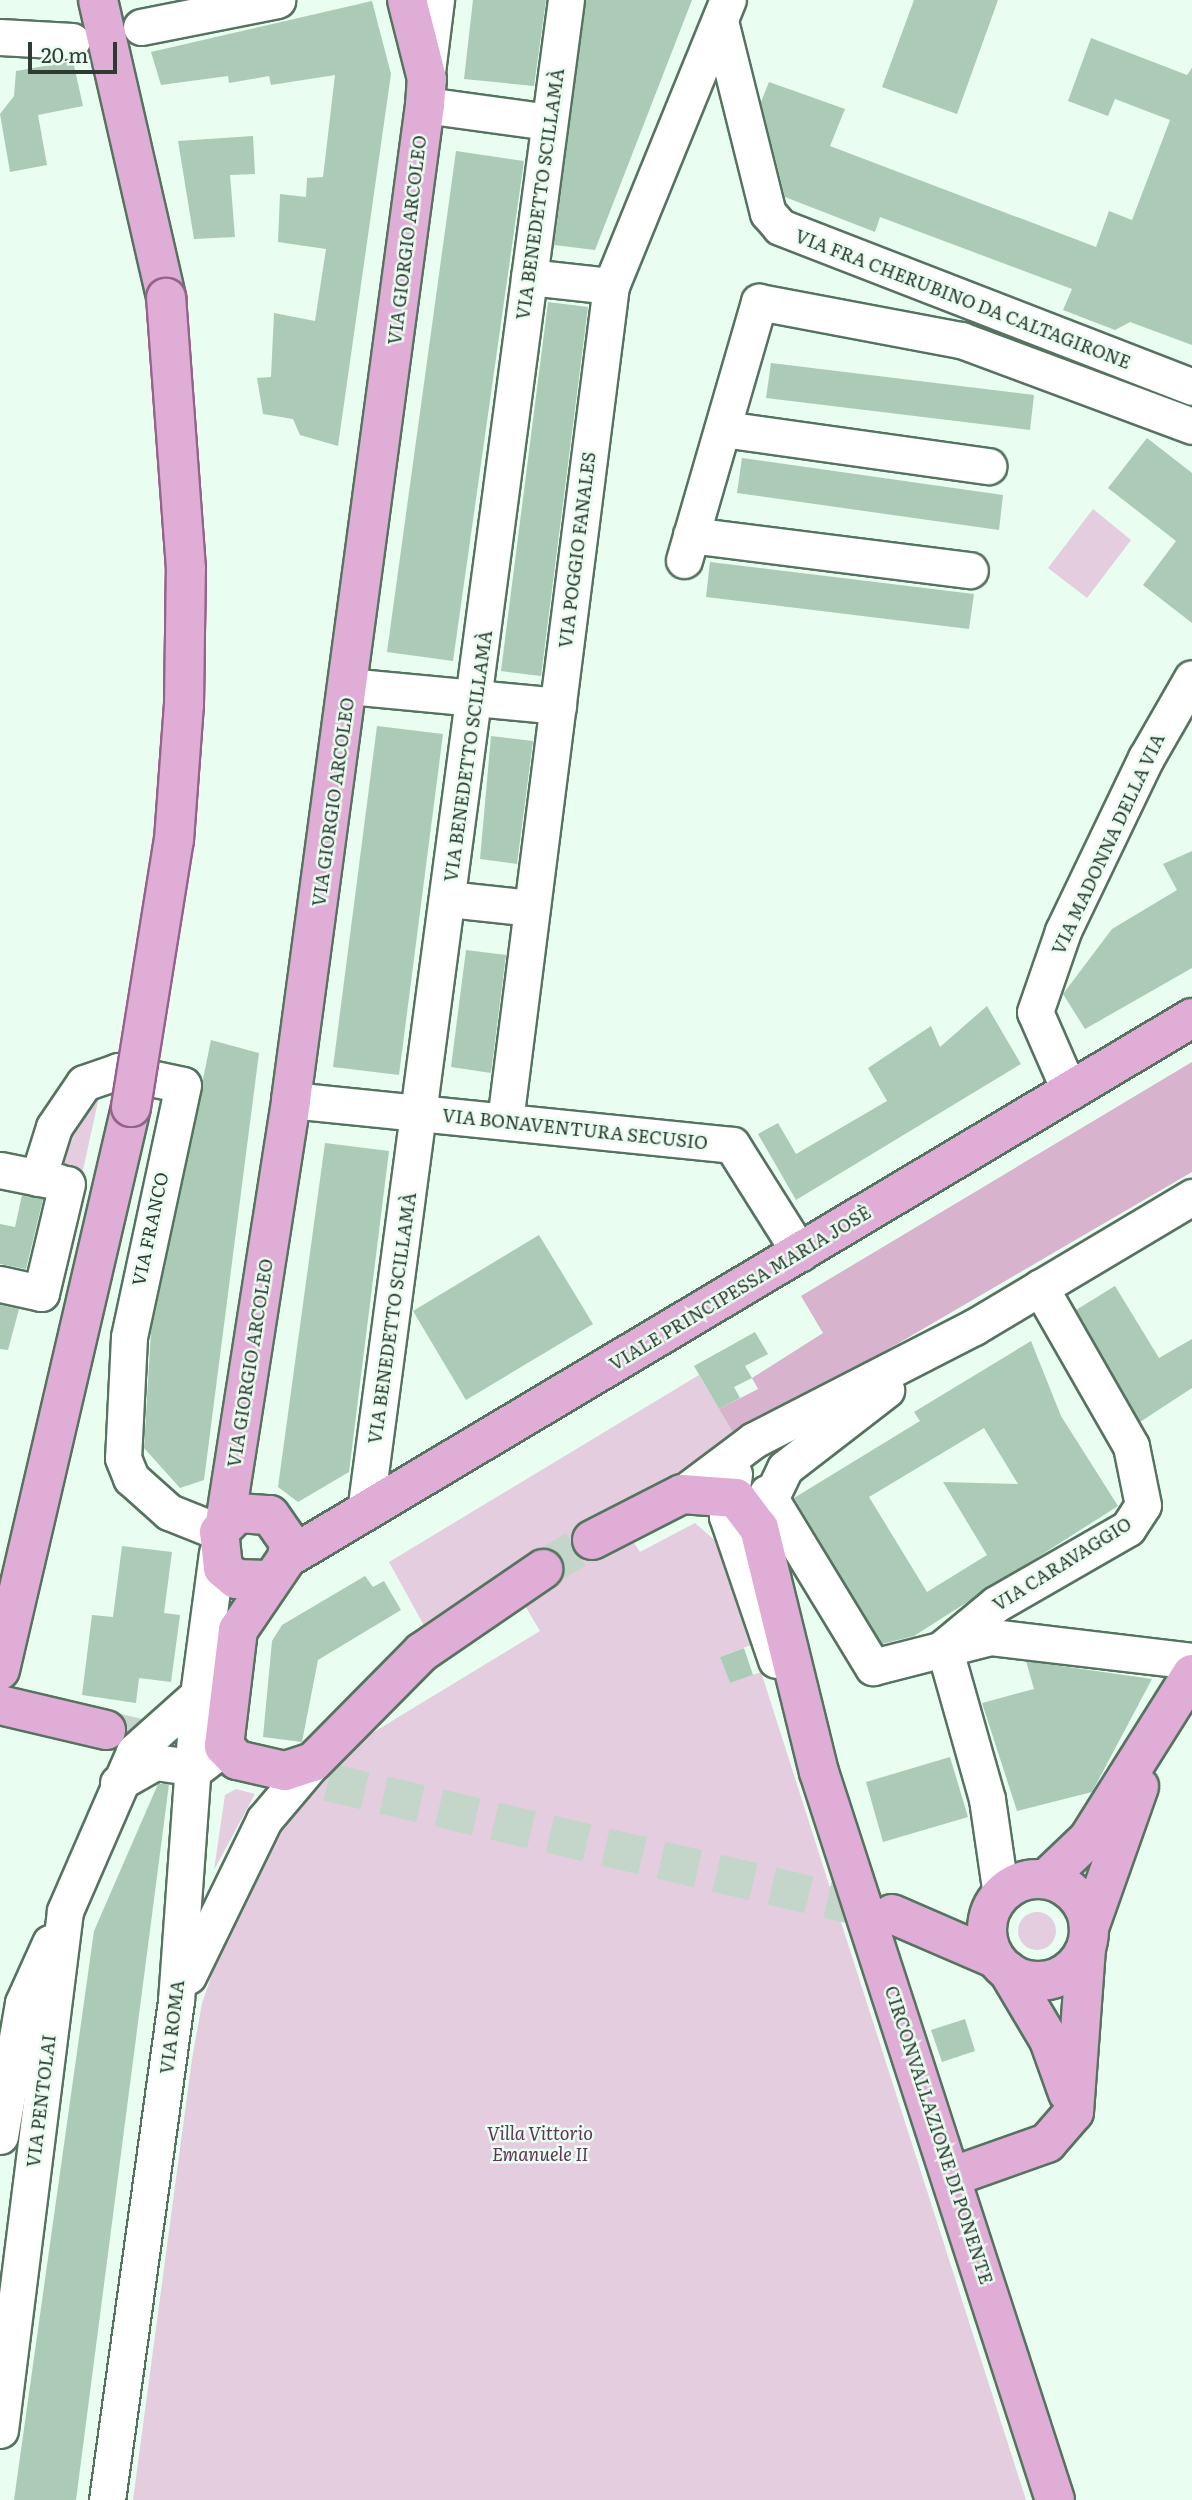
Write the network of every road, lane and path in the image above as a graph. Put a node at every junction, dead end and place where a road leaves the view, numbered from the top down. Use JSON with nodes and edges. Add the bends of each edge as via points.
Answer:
{"nodes":[{"id":1,"x":99,"y":0,"type":"edge"},
{"id":2,"x":277,"y":0,"type":"edge"},
{"id":3,"x":407,"y":0,"type":"edge"},
{"id":4,"x":436,"y":0,"type":"edge"},
{"id":5,"x":566,"y":0,"type":"edge"},
{"id":6,"x":724,"y":10,"type":"edge"},
{"id":7,"x":0,"y":11,"type":"edge"},
{"id":8,"x":141,"y":27,"type":"dead end"},
{"id":9,"x":15,"y":38,"type":"edge"},
{"id":10,"x":72,"y":41,"type":"dead end"},
{"id":11,"x":426,"y":92,"type":"junction"},
{"id":12,"x":550,"y":122,"type":"junction"},
{"id":13,"x":529,"y":277,"type":"junction"},
{"id":14,"x":611,"y":286,"type":"junction"},
{"id":15,"x":1192,"y":387,"type":"edge"},
{"id":16,"x":1192,"y":426,"type":"edge"},
{"id":17,"x":723,"y":429,"type":"junction"},
{"id":18,"x":988,"y":466,"type":"dead end"},
{"id":19,"x":970,"y":570,"type":"dead end"},
{"id":20,"x":1192,"y":678,"type":"edge"},
{"id":21,"x":348,"y":686,"type":"junction"},
{"id":22,"x":477,"y":699,"type":"junction"},
{"id":23,"x":558,"y":706,"type":"junction"},
{"id":24,"x":448,"y":899,"type":"junction"},
{"id":25,"x":532,"y":908,"type":"junction"},
{"id":26,"x":1192,"y":1018,"type":"edge"},
{"id":27,"x":1070,"y":1092,"type":"junction"},
{"id":28,"x":292,"y":1100,"type":"junction"},
{"id":29,"x":422,"y":1112,"type":"junction"},
{"id":30,"x":505,"y":1121,"type":"junction"},
{"id":31,"x":0,"y":1170,"type":"edge"},
{"id":32,"x":52,"y":1181,"type":"junction"},
{"id":33,"x":111,"y":1194,"type":"junction"},
{"id":34,"x":1192,"y":1197,"type":"edge"},
{"id":35,"x":800,"y":1253,"type":"junction"},
{"id":36,"x":0,"y":1284,"type":"edge"},
{"id":37,"x":1041,"y":1287,"type":"junction"},
{"id":38,"x":974,"y":1326,"type":"junction"},
{"id":39,"x":754,"y":1440,"type":"junction"},
{"id":40,"x":682,"y":1494,"type":"junction"},
{"id":41,"x":726,"y":1497,"type":"junction"},
{"id":42,"x":763,"y":1511,"type":"junction"},
{"id":43,"x":365,"y":1512,"type":"junction"},
{"id":44,"x":220,"y":1536,"type":"junction"},
{"id":45,"x":592,"y":1540,"type":"tunnel mouth"},
{"id":46,"x":277,"y":1569,"type":"junction"},
{"id":47,"x":543,"y":1569,"type":"tunnel mouth"},
{"id":48,"x":944,"y":1647,"type":"junction"},
{"id":49,"x":1192,"y":1661,"type":"edge"},
{"id":50,"x":0,"y":1671,"type":"edge"},
{"id":51,"x":1192,"y":1674,"type":"edge"},
{"id":52,"x":198,"y":1695,"type":"junction"},
{"id":53,"x":0,"y":1705,"type":"edge"},
{"id":54,"x":106,"y":1730,"type":"tunnel mouth"},
{"id":55,"x":210,"y":1757,"type":"junction"},
{"id":56,"x":313,"y":1762,"type":"junction"},
{"id":57,"x":819,"y":1772,"type":"junction"},
{"id":58,"x":118,"y":1783,"type":"junction"},
{"id":59,"x":987,"y":1799,"type":"junction"},
{"id":60,"x":1113,"y":1825,"type":"junction"},
{"id":61,"x":1041,"y":1879,"type":"junction"},
{"id":62,"x":998,"y":1899,"type":"junction"},
{"id":63,"x":65,"y":1911,"type":"junction"},
{"id":64,"x":1087,"y":1938,"type":"junction"},
{"id":65,"x":1002,"y":1965,"type":"junction"},
{"id":66,"x":176,"y":2001,"type":"junction"},
{"id":67,"x":1074,"y":2112,"type":"junction"},
{"id":68,"x":0,"y":2136,"type":"edge"},
{"id":69,"x":954,"y":2176,"type":"junction"},
{"id":70,"x":0,"y":2430,"type":"edge"},
{"id":71,"x":107,"y":2500,"type":"edge"},
{"id":72,"x":1055,"y":2500,"type":"edge"}],
"edges":[{"from":1,"to":33,"type":"main road","bridge":true,"via":[[166,298],[185,556],[184,705],[158,961]]},
{"from":2,"to":8,"type":"street"},
{"from":3,"to":11,"type":"main road","name":"VIA GIORGIO ARCOLEO"},
{"from":4,"to":11,"type":"street","name":"VIA GIORGIO ARCOLEO"},
{"from":5,"to":12,"type":"street","name":"VIA BENEDETTO SCILLAMÀ"},
{"from":6,"to":14,"type":"street","name":"VIA POGGIO FANALES"},
{"from":6,"to":15,"type":"street","name":"VIA FRA CHERUBINO DA CALTAGIRONE","via":[[768,213],[780,227]]},
{"from":7,"to":9,"type":"street","via":[[14,18]]},
{"from":9,"to":10,"type":"street"},
{"from":11,"to":12,"type":"street"},
{"from":11,"to":21,"type":"main road","name":"VIA GIORGIO ARCOLEO"},
{"from":12,"to":13,"type":"street","name":"VIA BENEDETTO SCILLAMÀ"},
{"from":13,"to":14,"type":"street"},
{"from":13,"to":22,"type":"street","name":"VIA BENEDETTO SCILLAMÀ"},
{"from":14,"to":23,"type":"street","name":"VIA POGGIO FANALES"},
{"from":16,"to":17,"type":"street","via":[[961,340],[760,302]]},
{"from":17,"to":18,"type":"street"},
{"from":17,"to":19,"type":"street","via":[[688,548]]},
{"from":20,"to":27,"type":"street","name":"VIA MADONNA DELLA VIA","via":[[1146,758],[1063,931],[1035,1012]]},
{"from":21,"to":22,"type":"street"},
{"from":21,"to":28,"type":"main road","name":"VIA GIORGIO ARCOLEO"},
{"from":22,"to":23,"type":"street"},
{"from":22,"to":24,"type":"street","name":"VIA BENEDETTO SCILLAMÀ"},
{"from":23,"to":25,"type":"street","name":"VIA POGGIO FANALES"},
{"from":24,"to":25,"type":"street"},
{"from":24,"to":29,"type":"street","name":"VIA BENEDETTO SCILLAMÀ"},
{"from":25,"to":30,"type":"street","name":"VIA POGGIO FANALES"},
{"from":26,"to":27,"type":"main road","name":"VIALE PRINCIPESSA MARIA JOSÈ"},
{"from":27,"to":35,"type":"main road","name":"VIALE PRINCIPESSA MARIA JOSÈ"},
{"from":28,"to":29,"type":"street","name":"VIA BONAVENTURA SECUSIO"},
{"from":28,"to":44,"type":"main road","name":"VIA GIORGIO ARCOLEO"},
{"from":29,"to":30,"type":"street","name":"VIA BONAVENTURA SECUSIO"},
{"from":29,"to":43,"type":"street","name":"VIA BENEDETTO SCILLAMÀ"},
{"from":30,"to":35,"type":"street","name":"VIA BONAVENTURA SECUSIO","via":[[732,1145]]},
{"from":31,"to":32,"type":"street"},
{"from":32,"to":33,"type":"street"},
{"from":32,"to":36,"type":"street","via":[[41,1293]]},
{"from":32,"to":44,"type":"street","name":"VIA FRANCO","via":[[54,1127],[84,1083],[118,1071],[183,1085],[129,1337],[123,1458],[131,1478],[169,1512]]},
{"from":33,"to":50,"type":"main road"},
{"from":34,"to":37,"type":"street"},
{"from":35,"to":43,"type":"main road","name":"VIALE PRINCIPESSA MARIA JOSÈ"},
{"from":37,"to":38,"type":"street"},
{"from":37,"to":48,"type":"street","name":"VIA CARAVAGGIO","via":[[1131,1446],[1143,1505],[1128,1528],[996,1604]]},
{"from":38,"to":39,"type":"street"},
{"from":38,"to":42,"type":"street","via":[[818,1439]]},
{"from":39,"to":40,"type":"street"},
{"from":39,"to":41,"type":"street"},
{"from":40,"to":41,"type":"main road"},
{"from":40,"to":45,"type":"main road"},
{"from":41,"to":42,"type":"main road","via":[[750,1511]]},
{"from":41,"to":57,"type":"street","via":[[786,1691]]},
{"from":42,"to":48,"type":"street","via":[[873,1667]]},
{"from":42,"to":57,"type":"main road","name":"CIRCONVALLAZIONE DI PONENTE"},
{"from":43,"to":46,"type":"main road","name":"VIALE PRINCIPESSA MARIA JOSÈ"},
{"from":44,"to":46,"type":"main road","via":[[236,1579]]},
{"from":44,"to":46,"type":"main road","via":[[255,1510],[271,1515],[283,1526]]},
{"from":44,"to":52,"type":"street","name":"VIA ROMA"},
{"from":46,"to":55,"type":"main road","via":[[238,1630]]},
{"from":47,"to":56,"type":"main road","via":[[422,1652]]},
{"from":48,"to":49,"type":"street","via":[[991,1637]]},
{"from":48,"to":59,"type":"street"},
{"from":51,"to":60,"type":"main road","via":[[1160,1722]]},
{"from":52,"to":55,"type":"street","name":"VIA ROMA"},
{"from":52,"to":58,"type":"street","name":"VIA PENTOLAI","via":[[134,1752]]},
{"from":53,"to":54,"type":"main road"},
{"from":55,"to":56,"type":"main road","via":[[285,1771]]},
{"from":55,"to":58,"type":"street","via":[[155,1762]]},
{"from":55,"to":66,"type":"street","name":"VIA ROMA"},
{"from":56,"to":66,"type":"street","via":[[264,1820]]},
{"from":57,"to":69,"type":"main road","name":"CIRCONVALLAZIONE DI PONENTE"},
{"from":58,"to":63,"type":"street","name":"VIA PENTOLAI"},
{"from":59,"to":61,"type":"street","via":[[1022,1868]]},
{"from":59,"to":62,"type":"street"},
{"from":60,"to":61,"type":"main road","via":[[1068,1864]]},
{"from":60,"to":64,"type":"main road"},
{"from":61,"to":62,"type":"main road"},
{"from":61,"to":64,"type":"main road","via":[[1076,1896]]},
{"from":62,"to":65,"type":"main road","via":[[987,1931]]},
{"from":62,"to":65,"type":"main road","via":[[892,1914]]},
{"from":63,"to":68,"type":"street","via":[[23,2003]]},
{"from":63,"to":70,"type":"street","name":"VIA PENTOLAI"},
{"from":64,"to":65,"type":"main road","via":[[1053,1979]]},
{"from":64,"to":67,"type":"main road"},
{"from":65,"to":67,"type":"main road","via":[[1049,2040]]},
{"from":66,"to":71,"type":"street","name":"VIA ROMA"},
{"from":67,"to":69,"type":"main road","via":[[1047,2143]]},
{"from":69,"to":72,"type":"main road","name":"CIRCONVALLAZIONE DI PONENTE"}]}
